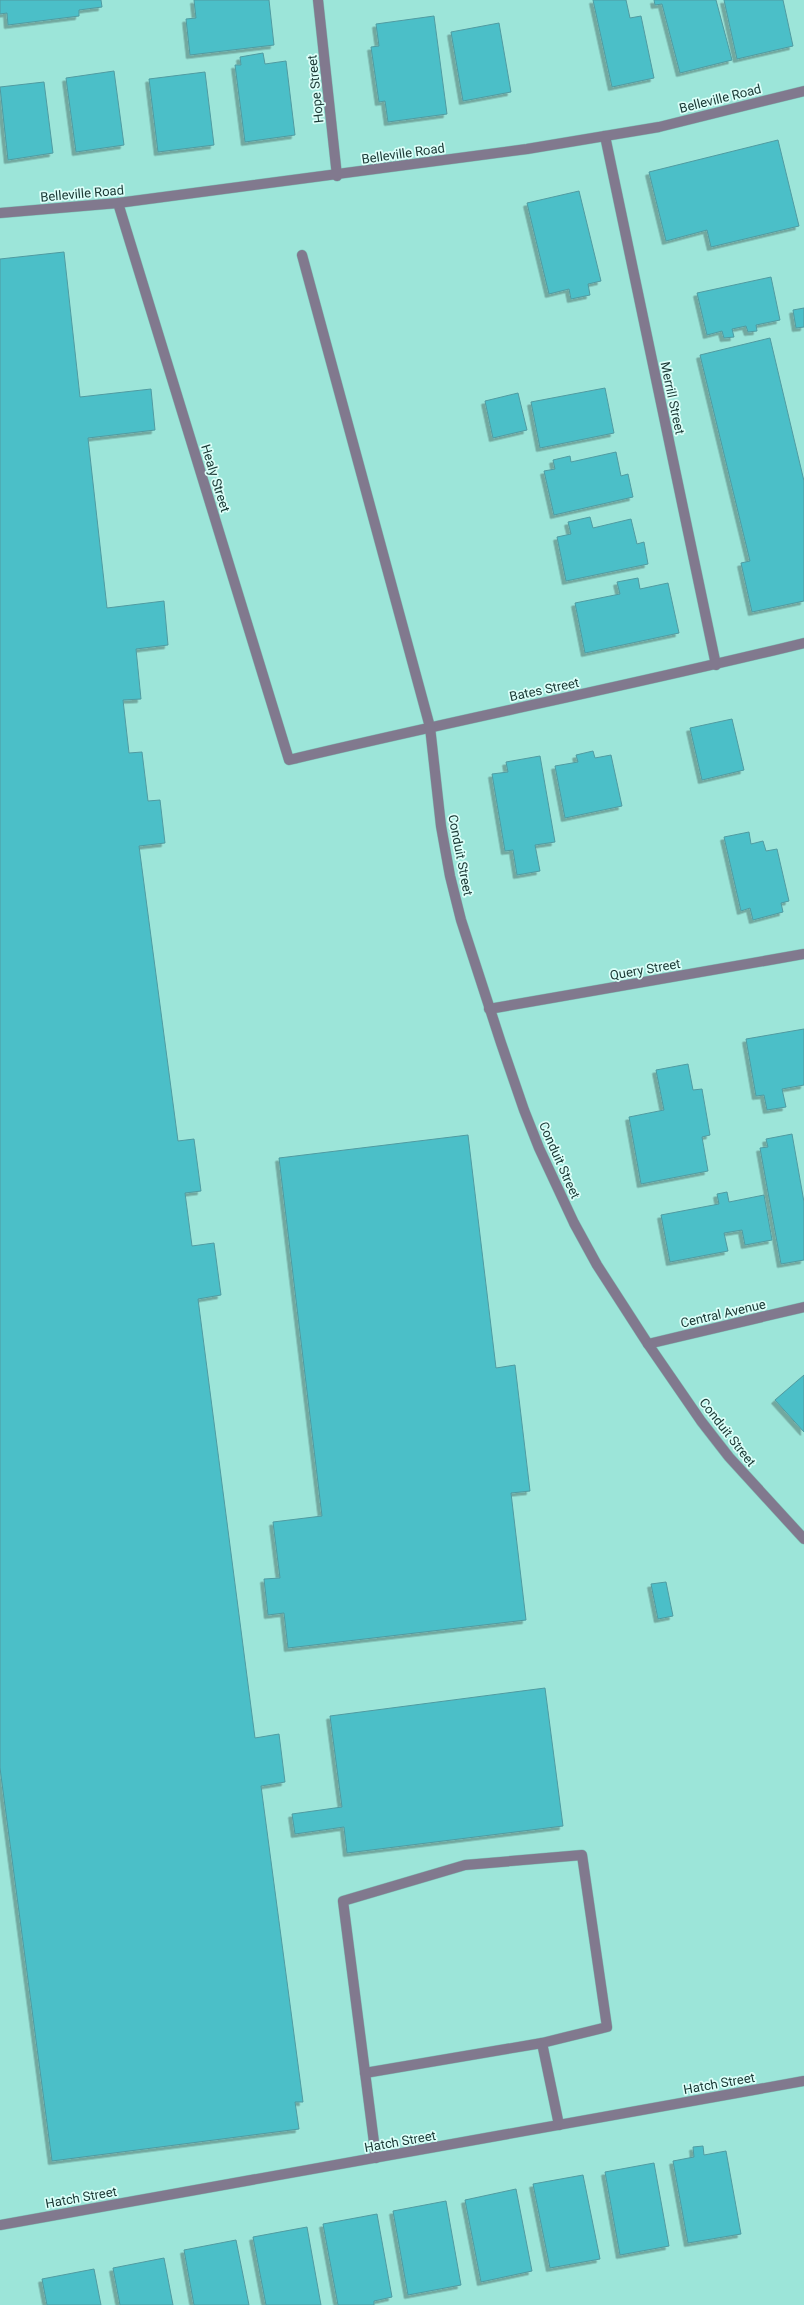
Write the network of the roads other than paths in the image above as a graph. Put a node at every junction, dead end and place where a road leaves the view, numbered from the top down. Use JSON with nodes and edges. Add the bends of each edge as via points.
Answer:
{"nodes":[{"id":1,"x":318,"y":0,"type":"edge"},
{"id":2,"x":804,"y":91,"type":"edge"},
{"id":3,"x":605,"y":136,"type":"junction"},
{"id":4,"x":337,"y":176,"type":"junction"},
{"id":5,"x":118,"y":203,"type":"junction"},
{"id":6,"x":0,"y":213,"type":"edge"},
{"id":7,"x":302,"y":254,"type":"dead end"},
{"id":8,"x":804,"y":643,"type":"edge"},
{"id":9,"x":716,"y":665,"type":"junction"},
{"id":10,"x":430,"y":727,"type":"junction"},
{"id":11,"x":289,"y":760,"type":"joint"},
{"id":12,"x":804,"y":954,"type":"edge"},
{"id":13,"x":489,"y":1009,"type":"junction"},
{"id":14,"x":804,"y":1307,"type":"edge"},
{"id":15,"x":648,"y":1344,"type":"junction"},
{"id":16,"x":804,"y":1539,"type":"edge"},
{"id":17,"x":542,"y":2043,"type":"junction"},
{"id":18,"x":365,"y":2073,"type":"junction"},
{"id":19,"x":804,"y":2081,"type":"edge"},
{"id":20,"x":559,"y":2125,"type":"junction"},
{"id":21,"x":376,"y":2158,"type":"junction"},
{"id":22,"x":0,"y":2225,"type":"edge"}],
"edges":[{"from":1,"to":4,"type":"street","name":"Hope Street"},
{"from":2,"to":3,"type":"street","name":"Belleville Road","via":[[659,127]]},
{"from":3,"to":4,"type":"street","name":"Belleville Road"},
{"from":3,"to":9,"type":"street","name":"Merrill Street"},
{"from":4,"to":5,"type":"street","name":"Belleville Road"},
{"from":5,"to":6,"type":"street","name":"Belleville Road"},
{"from":5,"to":11,"type":"street","name":"Healy Street"},
{"from":7,"to":10,"type":"street","name":"Conduit Street"},
{"from":8,"to":9,"type":"street","name":"Bates Street"},
{"from":9,"to":10,"type":"street","name":"Bates Street"},
{"from":10,"to":11,"type":"street","name":"Bates Street"},
{"from":10,"to":13,"type":"street","name":"Conduit Street","via":[[441,826],[450,876]]},
{"from":12,"to":13,"type":"street","name":"Query Street"},
{"from":13,"to":15,"type":"street","name":"Conduit Street","via":[[522,1103],[556,1186],[597,1265]]},
{"from":14,"to":15,"type":"street","name":"Central Avenue"},
{"from":15,"to":16,"type":"street","name":"Conduit Street","via":[[729,1457]]},
{"from":17,"to":18,"type":"street"},
{"from":17,"to":18,"type":"street","via":[[606,2027],[582,1855],[465,1865],[343,1901]]},
{"from":17,"to":20,"type":"street"},
{"from":18,"to":21,"type":"street"},
{"from":19,"to":20,"type":"street","name":"Hatch Street"},
{"from":20,"to":21,"type":"street","name":"Hatch Street"},
{"from":21,"to":22,"type":"street","name":"Hatch Street"}]}
